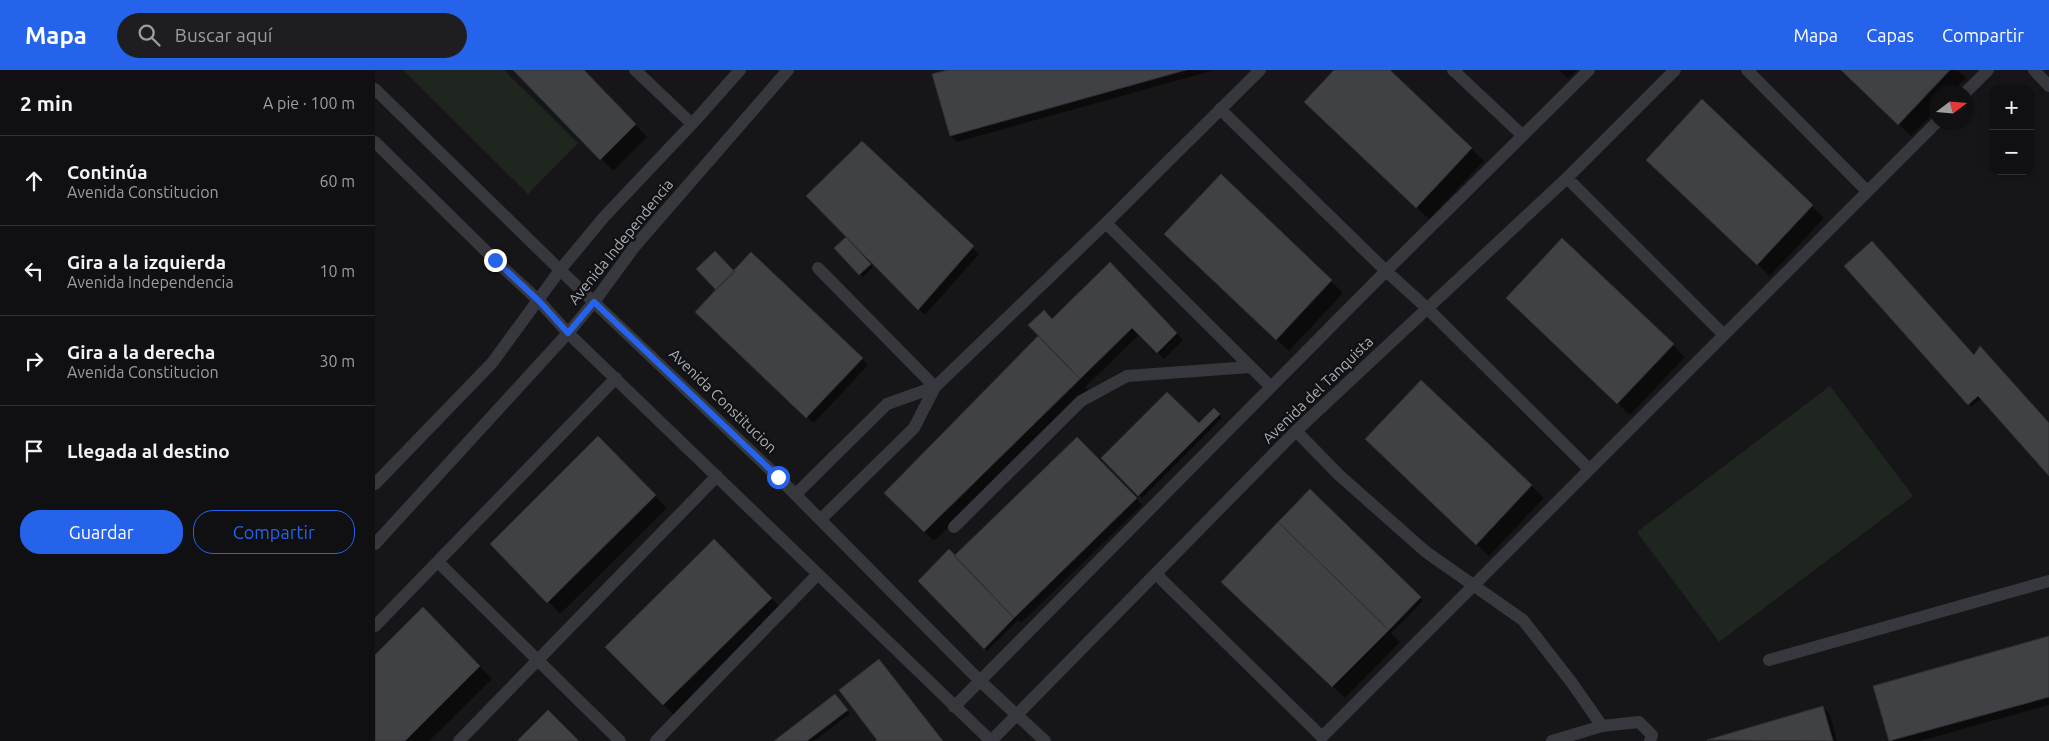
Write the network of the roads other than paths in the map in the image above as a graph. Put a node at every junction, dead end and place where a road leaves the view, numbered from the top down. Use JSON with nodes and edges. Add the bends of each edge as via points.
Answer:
{"nodes":[{"id":1,"x":635,"y":70,"type":"edge"},
{"id":2,"x":740,"y":70,"type":"edge"},
{"id":3,"x":788,"y":70,"type":"edge"},
{"id":4,"x":1260,"y":70,"type":"edge"},
{"id":5,"x":1453,"y":70,"type":"edge"},
{"id":6,"x":1589,"y":70,"type":"edge"},
{"id":7,"x":1675,"y":70,"type":"edge"},
{"id":8,"x":1747,"y":70,"type":"edge"},
{"id":9,"x":1988,"y":70,"type":"edge"},
{"id":10,"x":2034,"y":70,"type":"edge"},
{"id":11,"x":1973,"y":85,"type":"edge"},
{"id":12,"x":2049,"y":86,"type":"edge"},
{"id":13,"x":375,"y":89,"type":"edge"},
{"id":14,"x":1220,"y":110,"type":"junction"},
{"id":15,"x":692,"y":124,"type":"junction"},
{"id":16,"x":1929,"y":130,"type":"edge"},
{"id":17,"x":1522,"y":136,"type":"junction"},
{"id":18,"x":375,"y":142,"type":"edge"},
{"id":19,"x":1567,"y":178,"type":"junction"},
{"id":20,"x":1867,"y":191,"type":"junction"},
{"id":21,"x":1106,"y":223,"type":"junction"},
{"id":22,"x":818,"y":268,"type":"dead end"},
{"id":23,"x":561,"y":270,"type":"junction"},
{"id":24,"x":1386,"y":271,"type":"junction"},
{"id":25,"x":539,"y":301,"type":"junction"},
{"id":26,"x":594,"y":302,"type":"junction"},
{"id":27,"x":1428,"y":309,"type":"junction"},
{"id":28,"x":568,"y":333,"type":"junction"},
{"id":29,"x":1724,"y":336,"type":"junction"},
{"id":30,"x":1250,"y":367,"type":"junction"},
{"id":31,"x":616,"y":378,"type":"junction"},
{"id":32,"x":935,"y":387,"type":"junction"},
{"id":33,"x":1271,"y":387,"type":"junction"},
{"id":34,"x":1297,"y":431,"type":"junction"},
{"id":35,"x":1589,"y":469,"type":"junction"},
{"id":36,"x":717,"y":476,"type":"junction"},
{"id":37,"x":375,"y":484,"type":"edge"},
{"id":38,"x":795,"y":494,"type":"junction"},
{"id":39,"x":821,"y":519,"type":"junction"},
{"id":40,"x":954,"y":528,"type":"dead end"},
{"id":41,"x":375,"y":544,"type":"edge"},
{"id":42,"x":438,"y":562,"type":"junction"},
{"id":43,"x":819,"y":574,"type":"junction"},
{"id":44,"x":1156,"y":574,"type":"junction"},
{"id":45,"x":2049,"y":582,"type":"edge"},
{"id":46,"x":1474,"y":586,"type":"junction"},
{"id":47,"x":375,"y":626,"type":"edge"},
{"id":48,"x":538,"y":660,"type":"junction"},
{"id":49,"x":1769,"y":660,"type":"dead end"},
{"id":50,"x":979,"y":680,"type":"junction"},
{"id":51,"x":954,"y":707,"type":"junction"},
{"id":52,"x":1018,"y":716,"type":"junction"},
{"id":53,"x":1602,"y":726,"type":"junction"},
{"id":54,"x":1320,"y":739,"type":"edge"},
{"id":55,"x":459,"y":741,"type":"edge"},
{"id":56,"x":620,"y":741,"type":"edge"},
{"id":57,"x":656,"y":741,"type":"edge"},
{"id":58,"x":991,"y":741,"type":"edge"},
{"id":59,"x":1045,"y":741,"type":"edge"},
{"id":60,"x":1552,"y":741,"type":"edge"},
{"id":61,"x":1650,"y":741,"type":"edge"}],
"edges":[{"from":1,"to":15,"type":"lane"},
{"from":2,"to":15,"type":"lane","name":"Avenida Independencia"},
{"from":3,"to":26,"type":"lane","name":"Avenida Independencia","via":[[635,246]]},
{"from":4,"to":14,"type":"lane"},
{"from":5,"to":17,"type":"lane"},
{"from":6,"to":17,"type":"lane"},
{"from":7,"to":19,"type":"lane","name":"Avenida del Tanquista"},
{"from":8,"to":20,"type":"lane"},
{"from":9,"to":11,"type":"lane"},
{"from":10,"to":12,"type":"lane"},
{"from":13,"to":23,"type":"lane","name":"Avenida Constitucion"},
{"from":14,"to":21,"type":"lane"},
{"from":14,"to":24,"type":"lane"},
{"from":15,"to":23,"type":"lane","name":"Avenida Independencia","via":[[604,218]]},
{"from":16,"to":20,"type":"lane"},
{"from":17,"to":24,"type":"lane"},
{"from":18,"to":25,"type":"lane"},
{"from":19,"to":27,"type":"lane","name":"Avenida del Tanquista"},
{"from":19,"to":29,"type":"lane"},
{"from":20,"to":29,"type":"lane"},
{"from":21,"to":30,"type":"lane"},
{"from":21,"to":32,"type":"lane"},
{"from":22,"to":32,"type":"lane"},
{"from":23,"to":25,"type":"lane","name":"Avenida Independencia"},
{"from":23,"to":26,"type":"lane","name":"Avenida Constitucion"},
{"from":24,"to":27,"type":"lane"},
{"from":24,"to":33,"type":"lane"},
{"from":25,"to":28,"type":"lane"},
{"from":25,"to":37,"type":"lane","name":"Avenida Independencia","via":[[492,363]]},
{"from":26,"to":28,"type":"lane","name":"Avenida Independencia"},
{"from":26,"to":38,"type":"lane","name":"Avenida Constitucion"},
{"from":27,"to":34,"type":"lane","name":"Avenida del Tanquista"},
{"from":27,"to":35,"type":"lane"},
{"from":28,"to":31,"type":"lane"},
{"from":28,"to":41,"type":"lane","name":"Avenida Independencia"},
{"from":29,"to":35,"type":"lane"},
{"from":30,"to":33,"type":"lane"},
{"from":30,"to":40,"type":"lane","via":[[1127,376],[1081,400]]},
{"from":31,"to":36,"type":"lane"},
{"from":31,"to":42,"type":"lane"},
{"from":32,"to":38,"type":"lane","via":[[887,404]]},
{"from":32,"to":39,"type":"lane","via":[[914,428]]},
{"from":33,"to":50,"type":"lane"},
{"from":34,"to":44,"type":"lane","name":"Avenida del Tanquista"},
{"from":34,"to":46,"type":"lane","via":[[1339,475],[1426,552]]},
{"from":35,"to":46,"type":"lane"},
{"from":36,"to":43,"type":"lane"},
{"from":36,"to":48,"type":"lane"},
{"from":38,"to":39,"type":"lane","name":"Avenida Constitucion"},
{"from":39,"to":50,"type":"lane","name":"Avenida Constitucion"},
{"from":42,"to":47,"type":"lane"},
{"from":42,"to":48,"type":"lane"},
{"from":43,"to":51,"type":"lane"},
{"from":43,"to":57,"type":"lane"},
{"from":44,"to":52,"type":"lane","name":"Avenida del Tanquista"},
{"from":44,"to":54,"type":"lane"},
{"from":45,"to":49,"type":"lane"},
{"from":46,"to":53,"type":"lane","via":[[1523,620]]},
{"from":46,"to":54,"type":"lane"},
{"from":48,"to":55,"type":"lane"},
{"from":48,"to":56,"type":"lane"},
{"from":50,"to":51,"type":"lane"},
{"from":50,"to":52,"type":"lane","name":"Avenida Constitucion"},
{"from":51,"to":58,"type":"lane"},
{"from":52,"to":58,"type":"lane","name":"Avenida del Tanquista"},
{"from":52,"to":59,"type":"lane","name":"Avenida Constitucion"},
{"from":53,"to":60,"type":"lane"},
{"from":53,"to":61,"type":"lane","via":[[1639,722],[1651,735]]}]}
